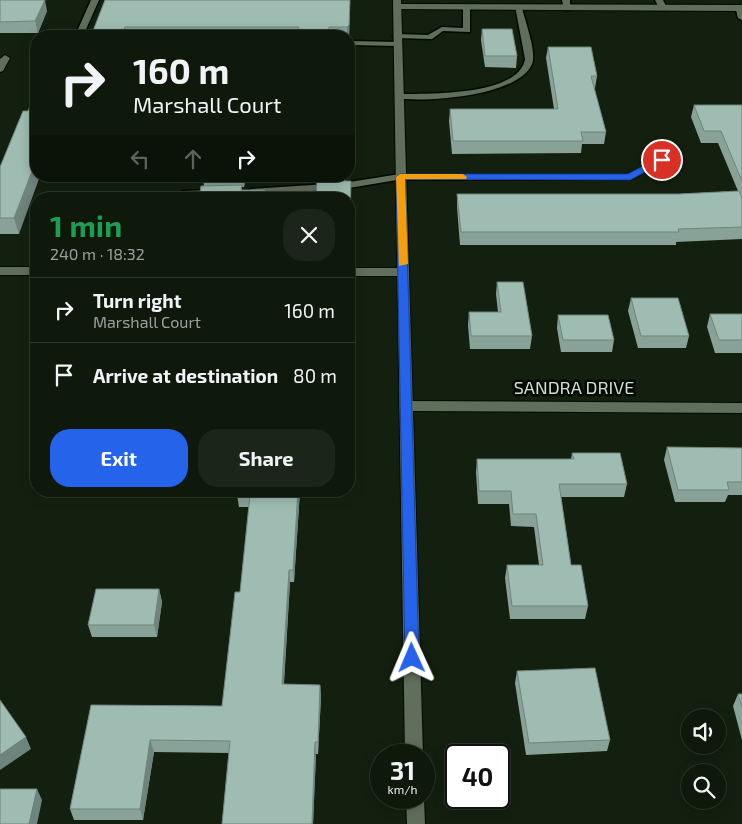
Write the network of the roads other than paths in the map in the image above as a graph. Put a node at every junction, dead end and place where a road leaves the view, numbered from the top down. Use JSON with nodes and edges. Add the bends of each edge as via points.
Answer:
{"nodes":[{"id":1,"x":95,"y":0,"type":"edge"},
{"id":2,"x":397,"y":4,"type":"edge"},
{"id":3,"x":566,"y":4,"type":"edge"},
{"id":4,"x":661,"y":4,"type":"edge"},
{"id":5,"x":461,"y":5,"type":"edge"},
{"id":6,"x":518,"y":8,"type":"junction"},
{"id":7,"x":740,"y":8,"type":"edge"},
{"id":8,"x":742,"y":18,"type":"edge"},
{"id":9,"x":82,"y":30,"type":"edge"},
{"id":10,"x":398,"y":40,"type":"junction"},
{"id":11,"x":355,"y":43,"type":"edge"},
{"id":12,"x":5,"y":58,"type":"dead end"},
{"id":13,"x":0,"y":69,"type":"edge"},
{"id":14,"x":399,"y":96,"type":"junction"},
{"id":15,"x":662,"y":160,"type":"dead end"},
{"id":16,"x":400,"y":177,"type":"junction"},
{"id":17,"x":248,"y":192,"type":"edge"},
{"id":18,"x":0,"y":270,"type":"edge"},
{"id":19,"x":30,"y":271,"type":"edge"},
{"id":20,"x":355,"y":272,"type":"edge"},
{"id":21,"x":403,"y":272,"type":"junction"},
{"id":22,"x":406,"y":406,"type":"junction"},
{"id":23,"x":742,"y":408,"type":"edge"},
{"id":24,"x":414,"y":744,"type":"edge"},
{"id":25,"x":415,"y":809,"type":"edge"},
{"id":26,"x":416,"y":824,"type":"edge"}],
"edges":[{"from":1,"to":9,"type":"lane"},
{"from":2,"to":5,"type":"street"},
{"from":2,"to":10,"type":"street"},
{"from":3,"to":4,"type":"street"},
{"from":3,"to":6,"type":"street"},
{"from":4,"to":7,"type":"street"},
{"from":5,"to":6,"type":"street"},
{"from":5,"to":10,"type":"lane","via":[[467,30],[436,30],[432,37]]},
{"from":6,"to":14,"type":"lane","via":[[529,53],[529,64],[522,74],[486,90],[459,95]]},
{"from":7,"to":8,"type":"lane"},
{"from":10,"to":11,"type":"lane"},
{"from":10,"to":14,"type":"street"},
{"from":12,"to":13,"type":"street"},
{"from":14,"to":16,"type":"street"},
{"from":15,"to":16,"type":"street","via":[[630,177]]},
{"from":16,"to":17,"type":"lane","via":[[343,186]]},
{"from":16,"to":21,"type":"street"},
{"from":18,"to":19,"type":"street"},
{"from":20,"to":21,"type":"street"},
{"from":21,"to":22,"type":"street"},
{"from":22,"to":23,"type":"street","name":"SANDRA DRIVE"},
{"from":22,"to":24,"type":"street"},
{"from":25,"to":26,"type":"street"}]}
